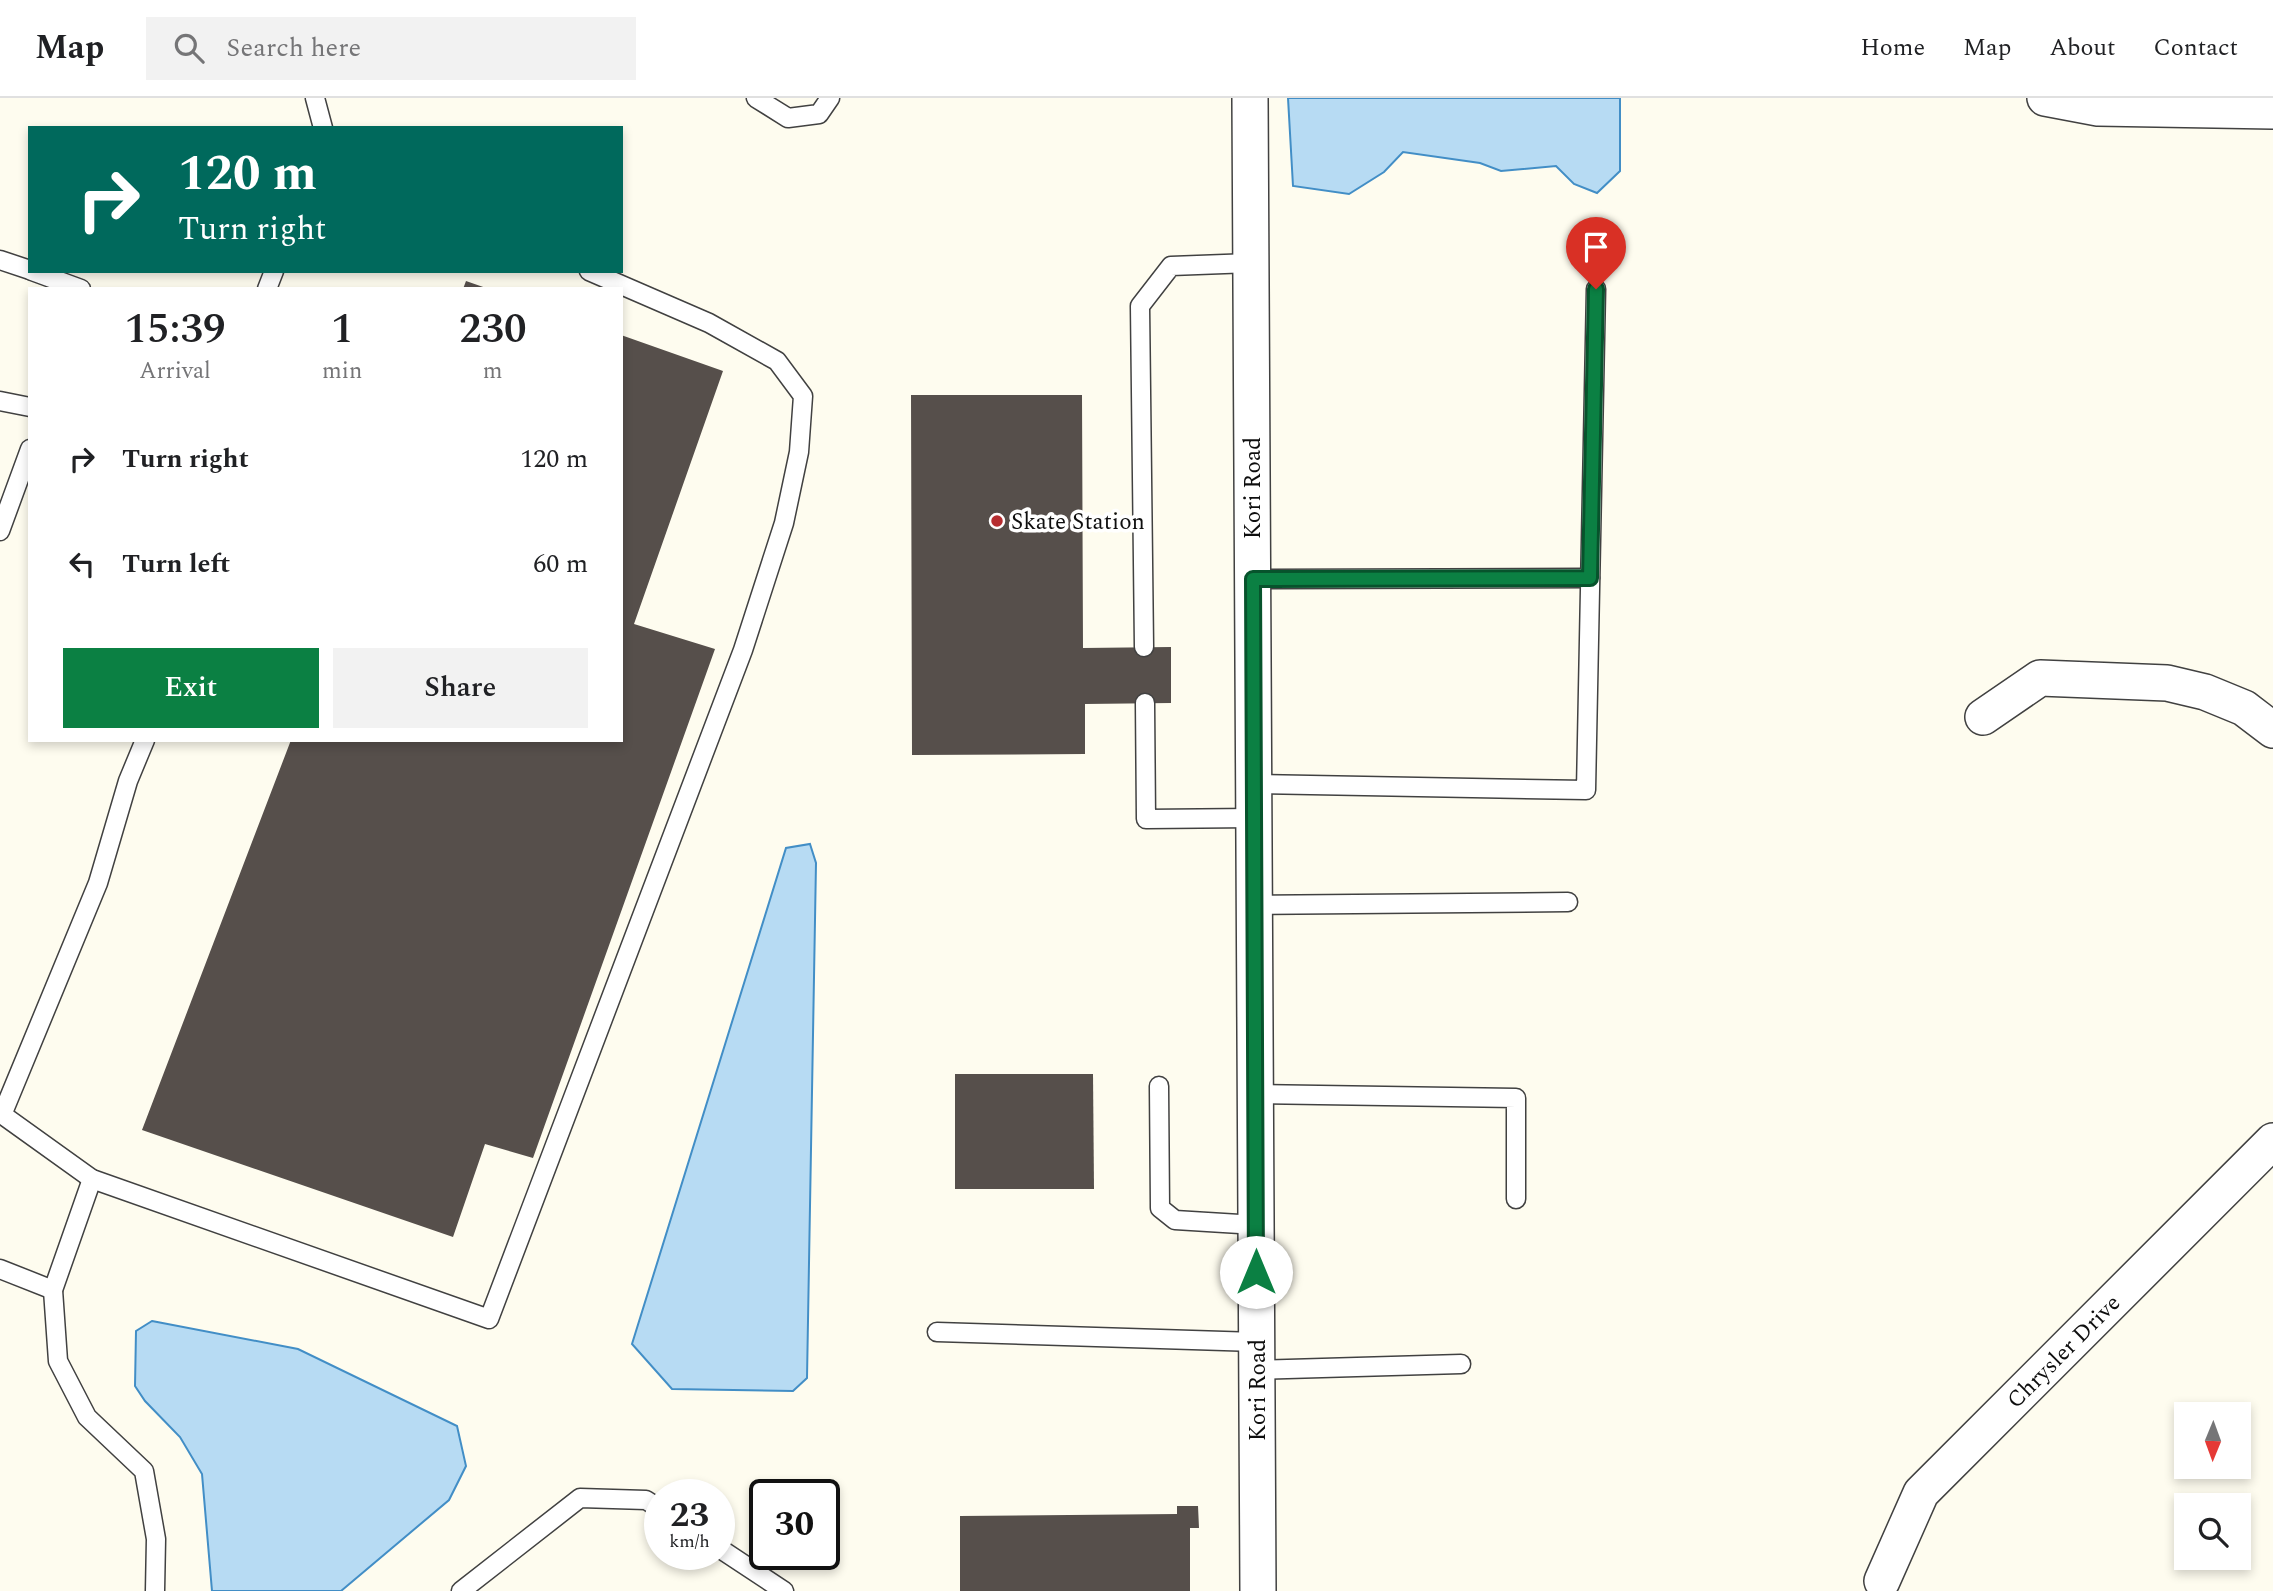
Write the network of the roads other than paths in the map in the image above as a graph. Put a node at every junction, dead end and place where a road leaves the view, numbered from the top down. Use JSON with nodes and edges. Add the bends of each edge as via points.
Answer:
{"nodes":[{"id":1,"x":315,"y":98,"type":"edge"},
{"id":2,"x":756,"y":98,"type":"edge"},
{"id":3,"x":830,"y":98,"type":"edge"},
{"id":4,"x":1250,"y":98,"type":"edge"},
{"id":5,"x":2045,"y":98,"type":"edge"},
{"id":6,"x":2273,"y":111,"type":"edge"},
{"id":7,"x":322,"y":126,"type":"edge"},
{"id":8,"x":0,"y":260,"type":"edge"},
{"id":9,"x":1251,"y":264,"type":"junction"},
{"id":10,"x":28,"y":270,"type":"edge"},
{"id":11,"x":37,"y":273,"type":"edge"},
{"id":12,"x":594,"y":273,"type":"edge"},
{"id":13,"x":75,"y":287,"type":"edge"},
{"id":14,"x":1596,"y":289,"type":"dead end"},
{"id":15,"x":0,"y":401,"type":"edge"},
{"id":16,"x":28,"y":407,"type":"edge"},
{"id":17,"x":28,"y":454,"type":"edge"},
{"id":18,"x":0,"y":531,"type":"edge"},
{"id":19,"x":1590,"y":578,"type":"junction"},
{"id":20,"x":1253,"y":579,"type":"junction"},
{"id":21,"x":1144,"y":648,"type":"dead end"},
{"id":22,"x":1144,"y":704,"type":"dead end"},
{"id":23,"x":1983,"y":717,"type":"dead end"},
{"id":24,"x":2273,"y":730,"type":"edge"},
{"id":25,"x":144,"y":742,"type":"edge"},
{"id":26,"x":1254,"y":801,"type":"junction"},
{"id":27,"x":1568,"y":902,"type":"dead end"},
{"id":28,"x":1254,"y":905,"type":"junction"},
{"id":29,"x":1159,"y":1086,"type":"dead end"},
{"id":30,"x":1255,"y":1094,"type":"junction"},
{"id":31,"x":1,"y":1114,"type":"edge"},
{"id":32,"x":2273,"y":1141,"type":"edge"},
{"id":33,"x":92,"y":1179,"type":"junction"},
{"id":34,"x":1516,"y":1199,"type":"dead end"},
{"id":35,"x":1256,"y":1225,"type":"junction"},
{"id":36,"x":1,"y":1271,"type":"edge"},
{"id":37,"x":52,"y":1290,"type":"junction"},
{"id":38,"x":937,"y":1332,"type":"dead end"},
{"id":39,"x":1256,"y":1356,"type":"junction"},
{"id":40,"x":1461,"y":1364,"type":"dead end"},
{"id":41,"x":644,"y":1500,"type":"edge"},
{"id":42,"x":735,"y":1559,"type":"edge"},
{"id":43,"x":1882,"y":1581,"type":"dead end"},
{"id":44,"x":155,"y":1591,"type":"edge"},
{"id":45,"x":461,"y":1591,"type":"edge"},
{"id":46,"x":784,"y":1591,"type":"edge"},
{"id":47,"x":1258,"y":1591,"type":"edge"}],
"edges":[{"from":1,"to":7,"type":"lane"},
{"from":2,"to":3,"type":"lane","via":[[788,118],[819,114]]},
{"from":4,"to":9,"type":"street","name":"Kori Road"},
{"from":5,"to":6,"type":"street","via":[[2098,108]]},
{"from":8,"to":10,"type":"lane"},
{"from":9,"to":20,"type":"street","name":"Kori Road"},
{"from":9,"to":21,"type":"lane","via":[[1171,266],[1140,306]]},
{"from":11,"to":13,"type":"lane"},
{"from":12,"to":33,"type":"lane","via":[[709,323],[778,361],[803,396],[799,452],[784,523],[743,650],[489,1319]]},
{"from":14,"to":19,"type":"lane"},
{"from":15,"to":16,"type":"lane"},
{"from":17,"to":18,"type":"lane"},
{"from":19,"to":20,"type":"lane"},
{"from":19,"to":26,"type":"lane","via":[[1586,790]]},
{"from":20,"to":26,"type":"street","name":"Kori Road"},
{"from":22,"to":26,"type":"lane","via":[[1146,818]]},
{"from":23,"to":24,"type":"street","via":[[2040,678],[2167,683],[2245,708]]},
{"from":25,"to":31,"type":"lane","via":[[98,883]]},
{"from":26,"to":28,"type":"street","name":"Kori Road"},
{"from":27,"to":28,"type":"lane"},
{"from":28,"to":30,"type":"street","name":"Kori Road"},
{"from":29,"to":35,"type":"lane","via":[[1160,1208],[1175,1220]]},
{"from":30,"to":34,"type":"lane","via":[[1516,1098]]},
{"from":30,"to":35,"type":"street","name":"Kori Road"},
{"from":31,"to":33,"type":"lane"},
{"from":32,"to":43,"type":"street","name":"Chrysler Drive","via":[[1921,1493]]},
{"from":33,"to":37,"type":"lane"},
{"from":35,"to":39,"type":"street","name":"Kori Road"},
{"from":36,"to":37,"type":"lane"},
{"from":37,"to":44,"type":"lane","via":[[58,1361],[87,1417],[144,1471],[156,1539]]},
{"from":38,"to":39,"type":"lane"},
{"from":39,"to":40,"type":"lane"},
{"from":39,"to":47,"type":"street","name":"Kori Road"},
{"from":41,"to":45,"type":"lane","via":[[580,1498]]},
{"from":42,"to":46,"type":"lane"}]}
